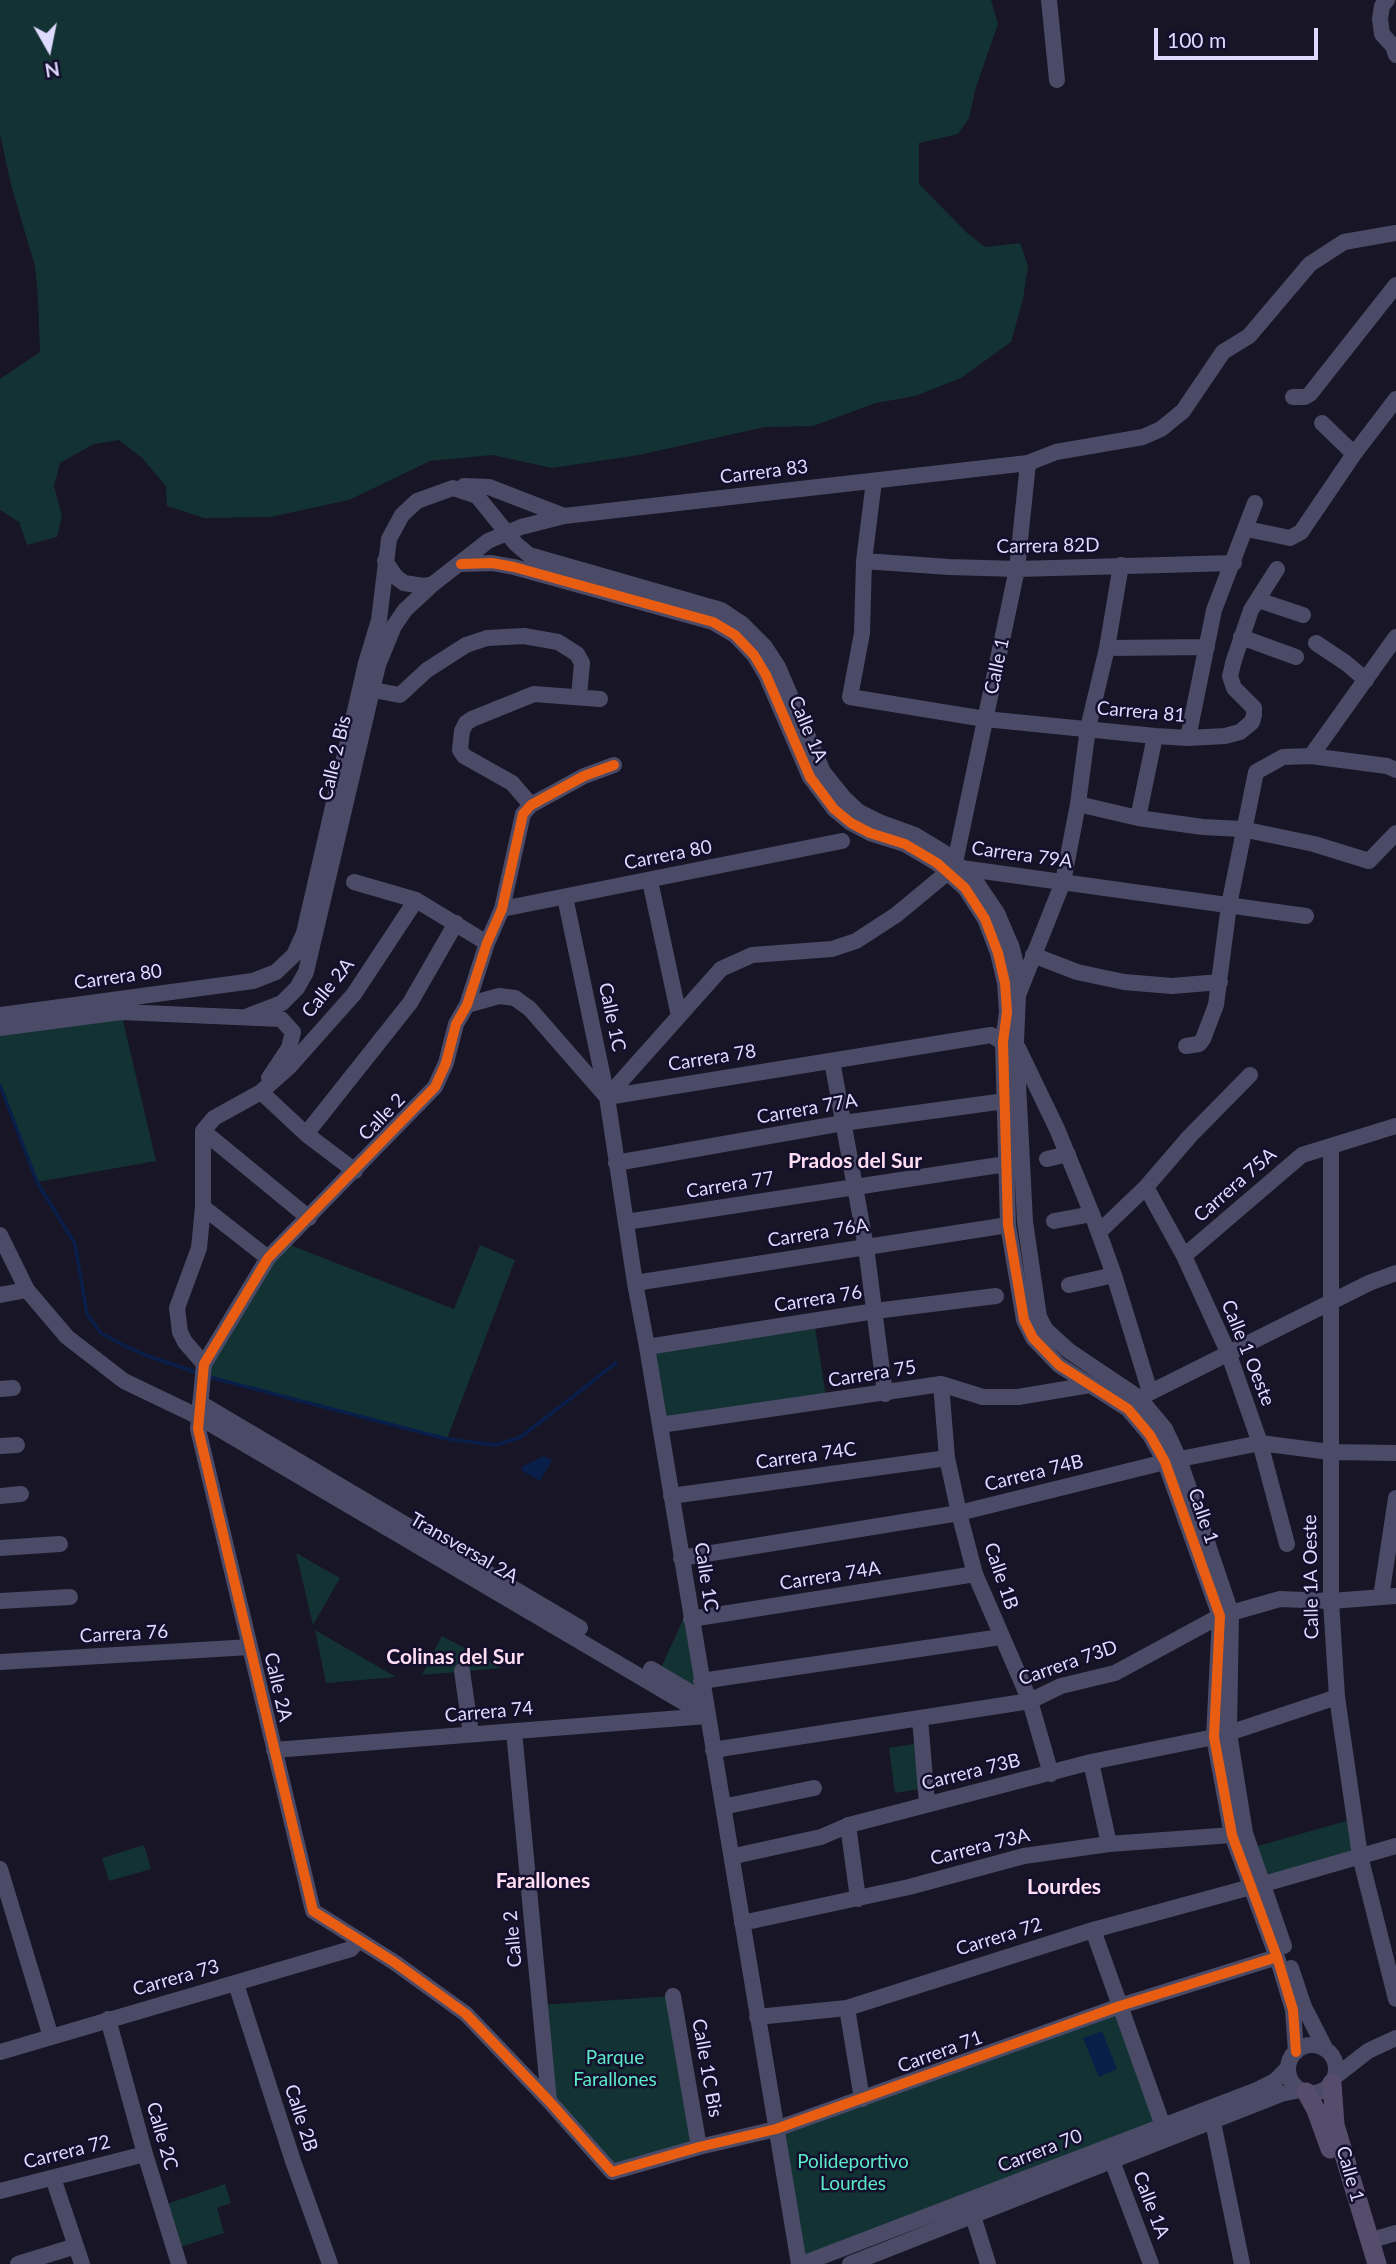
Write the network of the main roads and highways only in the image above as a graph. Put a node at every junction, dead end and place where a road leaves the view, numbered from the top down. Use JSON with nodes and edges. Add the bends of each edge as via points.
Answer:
{"nodes":[{"id":1,"x":1334,"y":2080,"type":"road end"},
{"id":2,"x":1303,"y":2091,"type":"road end"},
{"id":3,"x":1363,"y":2264,"type":"edge"},
{"id":4,"x":1377,"y":2264,"type":"edge"}],
"edges":[{"from":1,"to":4,"type":"main road","name":"Calle 1","via":[[1335,2125]]},
{"from":2,"to":3,"type":"main road","name":"Calle 1","via":[[1323,2128]]}]}
